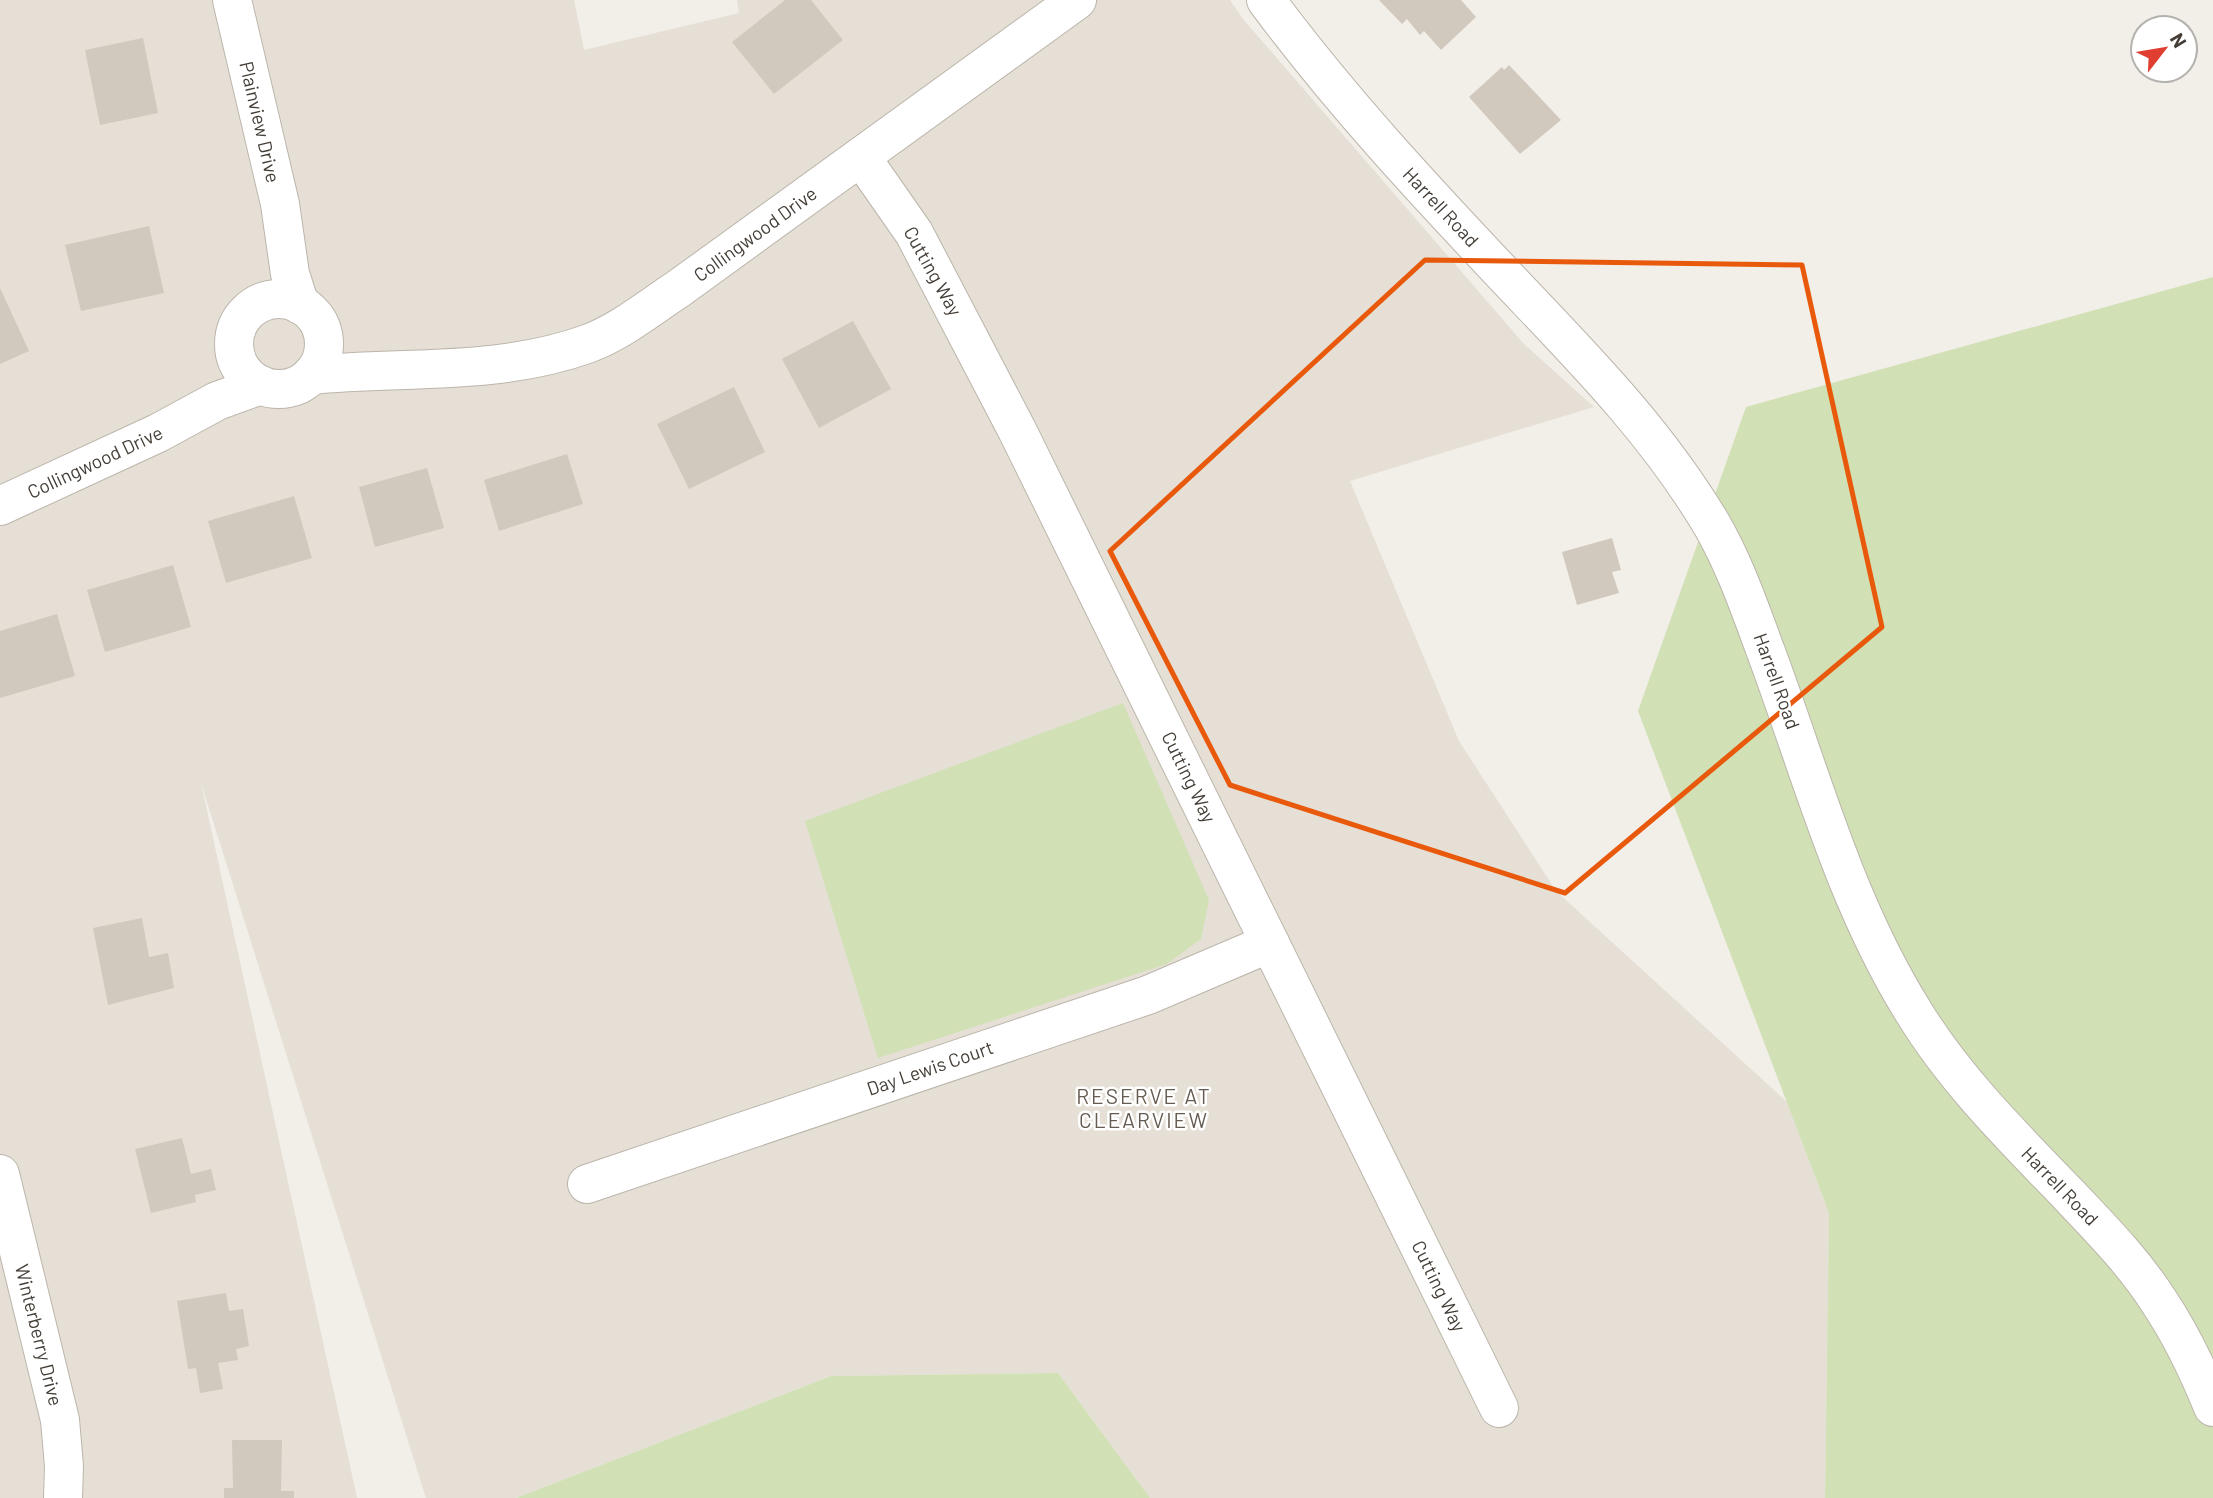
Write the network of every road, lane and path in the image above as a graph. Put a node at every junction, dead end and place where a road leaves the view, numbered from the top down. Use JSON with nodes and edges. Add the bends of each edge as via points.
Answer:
{"nodes":[{"id":1,"x":232,"y":0,"type":"edge"},
{"id":2,"x":1077,"y":0,"type":"edge"},
{"id":3,"x":1266,"y":0,"type":"edge"},
{"id":4,"x":861,"y":157,"type":"junction"},
{"id":5,"x":285,"y":246,"type":"junction"},
{"id":6,"x":260,"y":303,"type":"junction"},
{"id":7,"x":300,"y":305,"type":"junction"},
{"id":8,"x":323,"y":337,"type":"junction"},
{"id":9,"x":235,"y":353,"type":"junction"},
{"id":10,"x":393,"y":370,"type":"junction"},
{"id":11,"x":311,"y":375,"type":"junction"},
{"id":12,"x":261,"y":385,"type":"junction"},
{"id":13,"x":190,"y":416,"type":"junction"},
{"id":14,"x":0,"y":506,"type":"edge"},
{"id":15,"x":1270,"y":943,"type":"junction"},
{"id":16,"x":587,"y":1184,"type":"dead end"},
{"id":17,"x":2,"y":1190,"type":"edge"},
{"id":18,"x":2213,"y":1407,"type":"edge"},
{"id":19,"x":1499,"y":1408,"type":"dead end"},
{"id":20,"x":63,"y":1498,"type":"edge"}],
"edges":[{"from":1,"to":5,"type":"street","name":"Plainview Drive","via":[[280,204]]},
{"from":2,"to":4,"type":"street","name":"Collingwood Drive"},
{"from":3,"to":18,"type":"street","name":"Harrell Road","via":[[1363,122],[1625,403],[1674,464],[1715,529],[1740,583],[1841,865],[1913,1012],[1958,1076],[2115,1243],[2158,1298],[2194,1359]]},
{"from":4,"to":10,"type":"street","name":"Collingwood Drive","via":[[678,289],[587,344],[495,364]]},
{"from":4,"to":15,"type":"street","name":"Cutting Way","via":[[914,233],[944,287]]},
{"from":5,"to":6,"type":"street","name":"Plainview Drive"},
{"from":5,"to":7,"type":"street","name":"Plainview Drive"},
{"from":6,"to":7,"type":"street","via":[[279,299]]},
{"from":6,"to":9,"type":"street","via":[[237,325]]},
{"from":7,"to":8,"type":"street","via":[[310,312]]},
{"from":8,"to":10,"type":"street","name":"Collingwood Drive","via":[[354,356]]},
{"from":8,"to":11,"type":"street","via":[[321,363]]},
{"from":9,"to":12,"type":"street","via":[[238,365],[251,381]]},
{"from":9,"to":13,"type":"street","name":"Collingwood Drive"},
{"from":10,"to":11,"type":"street","name":"Collingwood Drive"},
{"from":11,"to":12,"type":"street","via":[[290,389]]},
{"from":12,"to":13,"type":"street","name":"Collingwood Drive"},
{"from":13,"to":14,"type":"street","name":"Collingwood Drive"},
{"from":15,"to":16,"type":"street","name":"Day Lewis Court","via":[[1147,995]]},
{"from":15,"to":19,"type":"street","name":"Cutting Way"},
{"from":17,"to":20,"type":"street","name":"Winterberry Drive","via":[[60,1420]]}]}
